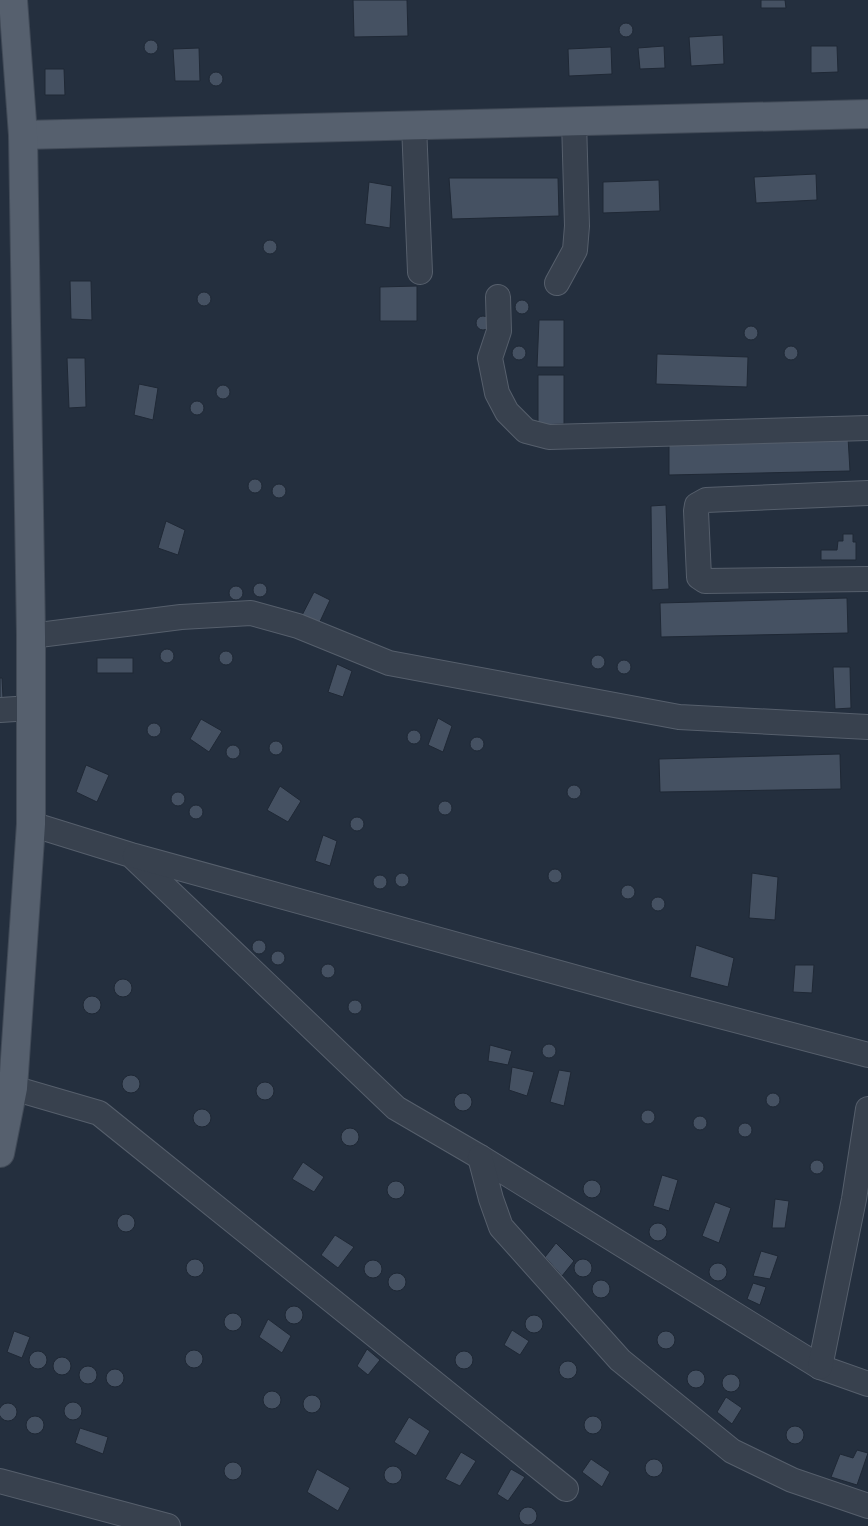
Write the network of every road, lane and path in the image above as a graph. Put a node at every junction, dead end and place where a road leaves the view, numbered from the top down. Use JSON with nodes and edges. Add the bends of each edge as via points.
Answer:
{"nodes":[{"id":1,"x":13,"y":0,"type":"edge"},
{"id":2,"x":868,"y":114,"type":"edge"},
{"id":3,"x":574,"y":121,"type":"junction"},
{"id":4,"x":414,"y":125,"type":"junction"},
{"id":5,"x":23,"y":134,"type":"junction"},
{"id":6,"x":420,"y":272,"type":"dead end"},
{"id":7,"x":557,"y":283,"type":"dead end"},
{"id":8,"x":498,"y":297,"type":"dead end"},
{"id":9,"x":868,"y":428,"type":"edge"},
{"id":10,"x":868,"y":493,"type":"edge"},
{"id":11,"x":868,"y":579,"type":"edge"},
{"id":12,"x":31,"y":636,"type":"junction"},
{"id":13,"x":31,"y":708,"type":"junction"},
{"id":14,"x":0,"y":710,"type":"edge"},
{"id":15,"x":868,"y":727,"type":"edge"},
{"id":16,"x":31,"y":824,"type":"junction"},
{"id":17,"x":131,"y":855,"type":"junction"},
{"id":18,"x":868,"y":1055,"type":"edge"},
{"id":19,"x":13,"y":1088,"type":"junction"},
{"id":20,"x":868,"y":1110,"type":"edge"},
{"id":21,"x":0,"y":1153,"type":"edge"},
{"id":22,"x":480,"y":1157,"type":"junction"},
{"id":23,"x":820,"y":1367,"type":"junction"},
{"id":24,"x":868,"y":1384,"type":"edge"},
{"id":25,"x":0,"y":1481,"type":"edge"},
{"id":26,"x":566,"y":1489,"type":"dead end"},
{"id":27,"x":868,"y":1506,"type":"edge"},
{"id":28,"x":168,"y":1526,"type":"edge"}],
"edges":[{"from":1,"to":5,"type":"main road"},
{"from":2,"to":3,"type":"main road"},
{"from":3,"to":4,"type":"main road"},
{"from":3,"to":7,"type":"street","via":[[575,250]]},
{"from":4,"to":5,"type":"main road"},
{"from":4,"to":6,"type":"street"},
{"from":5,"to":12,"type":"main road"},
{"from":8,"to":9,"type":"street","via":[[499,330],[490,358],[497,393],[508,412],[526,431],[549,437]]},
{"from":10,"to":11,"type":"street","via":[[706,500],[697,505],[696,511],[698,577],[706,581]]},
{"from":12,"to":13,"type":"main road"},
{"from":12,"to":15,"type":"street","via":[[197,616],[251,613],[298,626],[390,663],[679,718]]},
{"from":13,"to":14,"type":"street"},
{"from":13,"to":16,"type":"main road"},
{"from":16,"to":17,"type":"street"},
{"from":16,"to":19,"type":"main road"},
{"from":17,"to":18,"type":"street"},
{"from":17,"to":22,"type":"street","via":[[396,1108]]},
{"from":19,"to":21,"type":"main road"},
{"from":19,"to":26,"type":"street","via":[[99,1113]]},
{"from":20,"to":23,"type":"street","via":[[854,1199]]},
{"from":22,"to":23,"type":"street"},
{"from":22,"to":27,"type":"street","via":[[501,1227],[620,1360],[732,1451],[792,1480]]},
{"from":23,"to":24,"type":"street"},
{"from":25,"to":28,"type":"street"}]}
